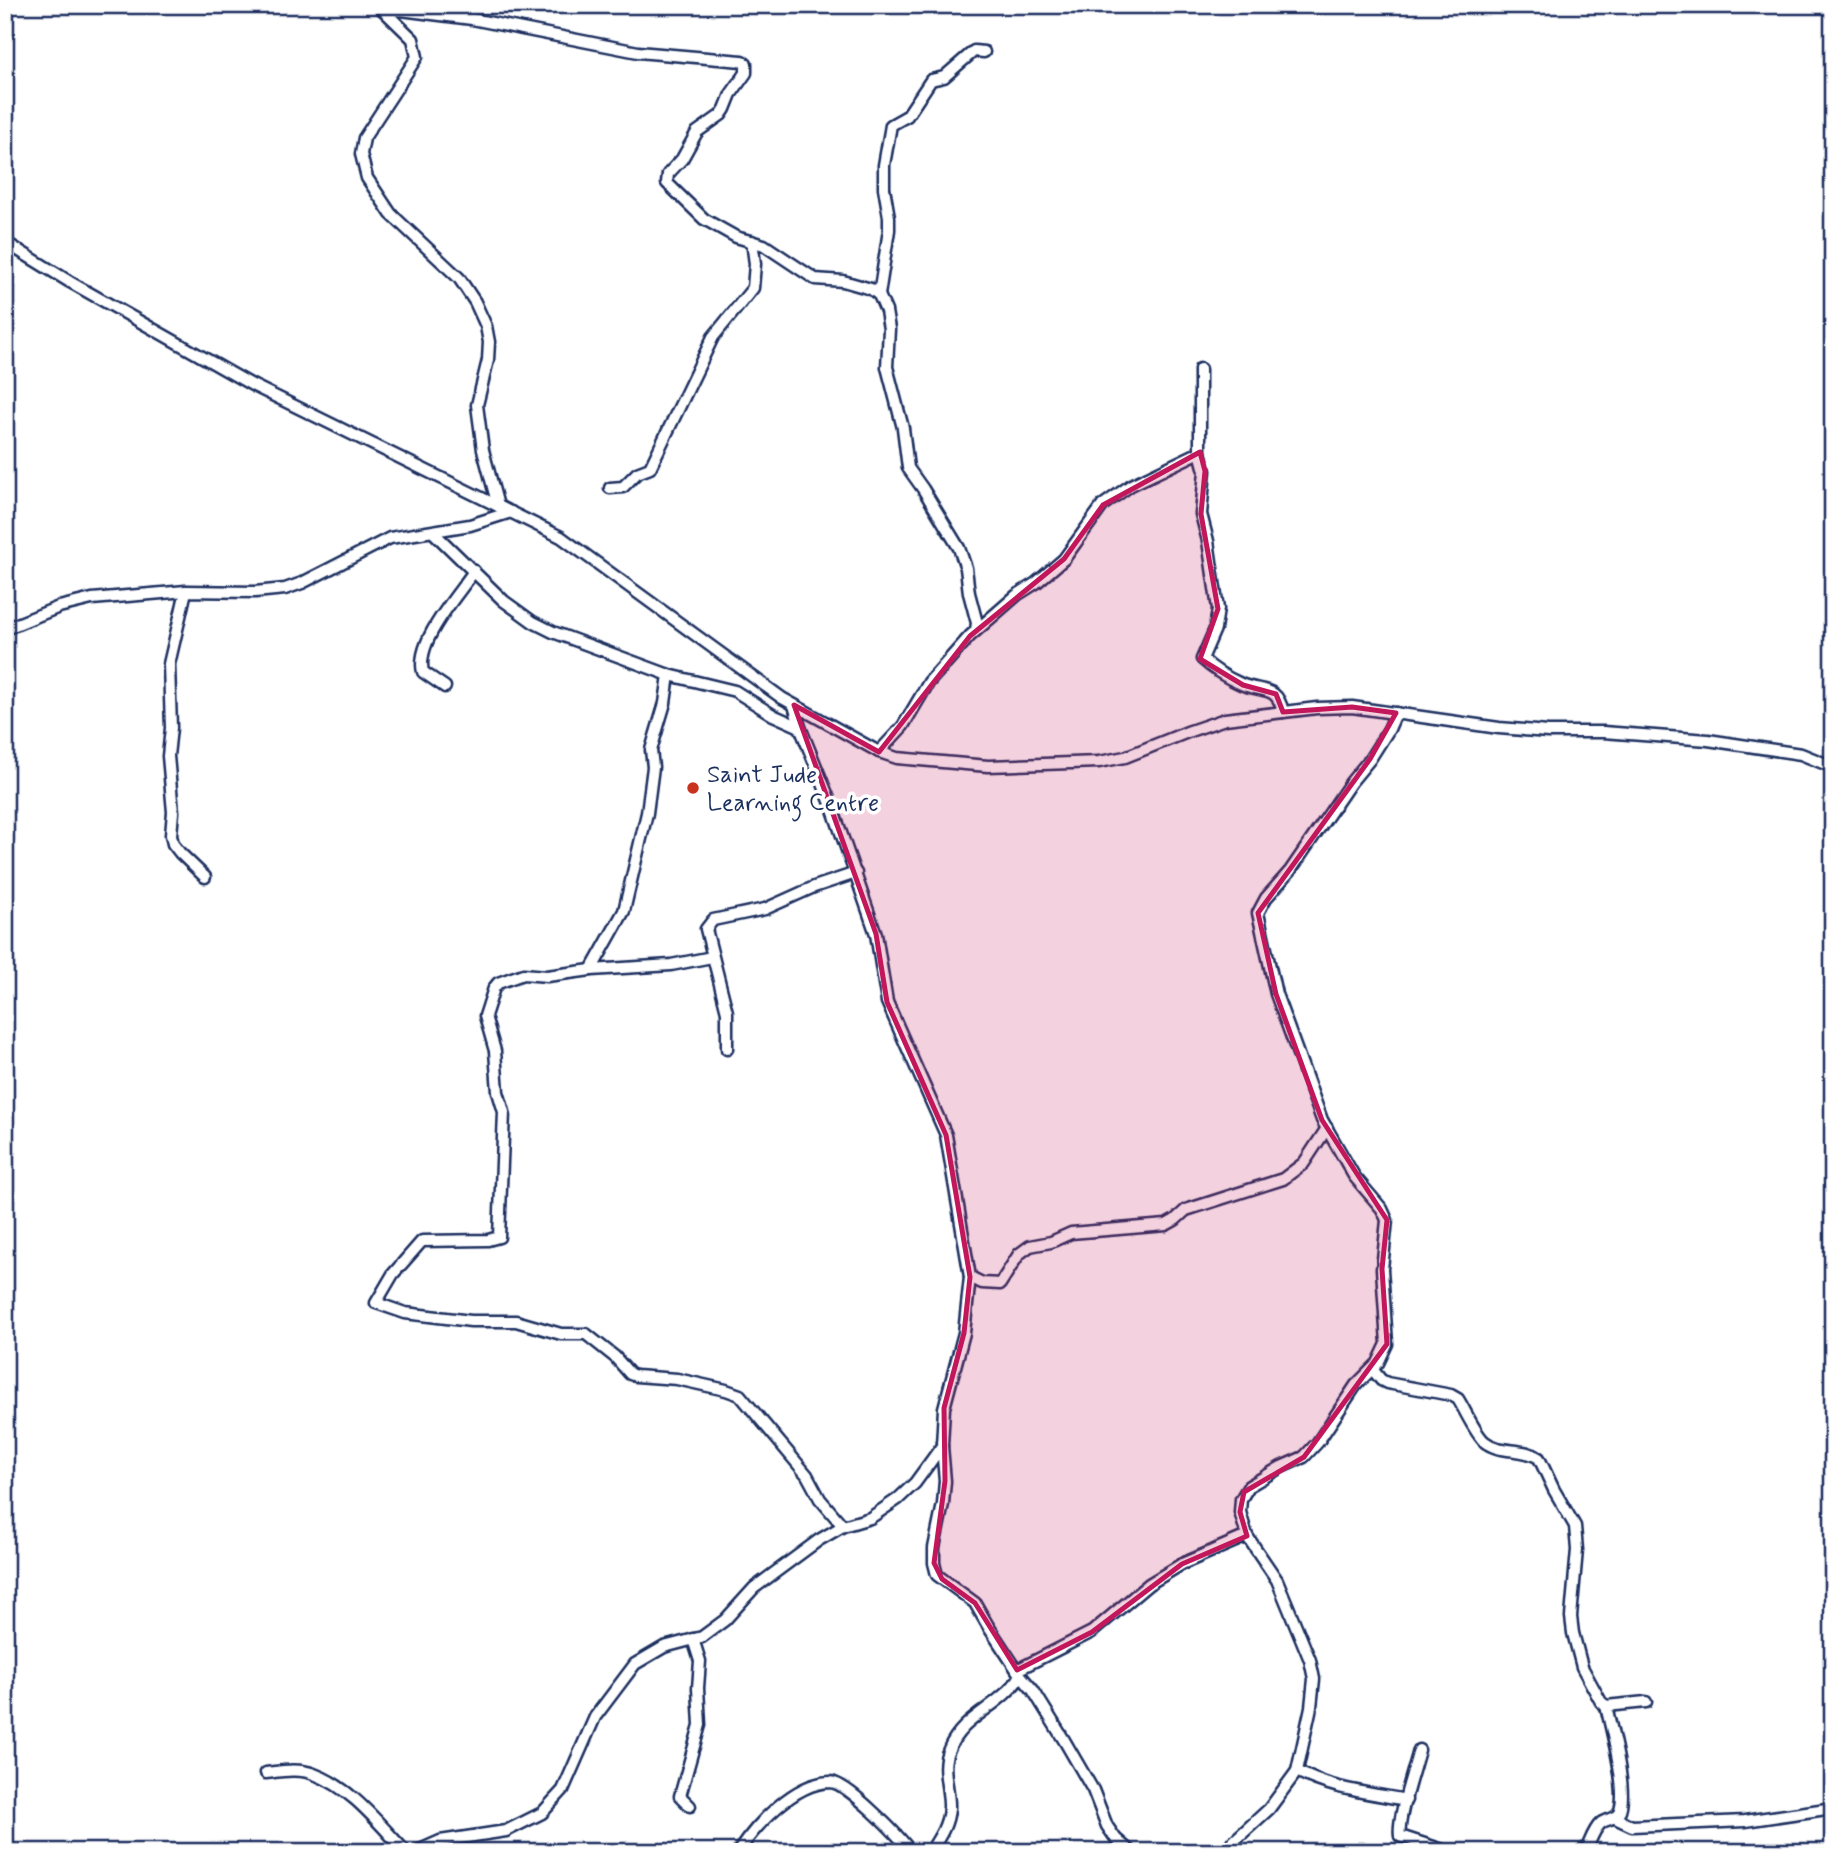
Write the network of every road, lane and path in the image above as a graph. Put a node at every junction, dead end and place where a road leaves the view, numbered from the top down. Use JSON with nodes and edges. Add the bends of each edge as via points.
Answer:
{"nodes":[{"id":1,"x":382,"y":8,"type":"edge"},
{"id":2,"x":984,"y":52,"type":"dead end"},
{"id":3,"x":5,"y":242,"type":"edge"},
{"id":4,"x":752,"y":242,"type":"junction"},
{"id":5,"x":879,"y":295,"type":"junction"},
{"id":6,"x":1200,"y":369,"type":"dead end"},
{"id":7,"x":1200,"y":452,"type":"junction"},
{"id":8,"x":610,"y":488,"type":"dead end"},
{"id":9,"x":498,"y":506,"type":"junction"},
{"id":10,"x":511,"y":512,"type":"junction"},
{"id":11,"x":434,"y":533,"type":"junction"},
{"id":12,"x":474,"y":571,"type":"junction"},
{"id":13,"x":186,"y":591,"type":"junction"},
{"id":14,"x":5,"y":629,"type":"edge"},
{"id":15,"x":975,"y":630,"type":"junction"},
{"id":16,"x":669,"y":676,"type":"junction"},
{"id":17,"x":445,"y":687,"type":"dead end"},
{"id":18,"x":794,"y":705,"type":"junction"},
{"id":19,"x":1283,"y":712,"type":"junction"},
{"id":20,"x":1396,"y":713,"type":"junction"},
{"id":21,"x":800,"y":727,"type":"junction"},
{"id":22,"x":878,"y":752,"type":"junction"},
{"id":23,"x":1833,"y":767,"type":"edge"},
{"id":24,"x":856,"y":873,"type":"junction"},
{"id":25,"x":205,"y":877,"type":"dead end"},
{"id":26,"x":712,"y":957,"type":"junction"},
{"id":27,"x":591,"y":970,"type":"junction"},
{"id":28,"x":727,"y":1049,"type":"dead end"},
{"id":29,"x":1327,"y":1128,"type":"junction"},
{"id":30,"x":970,"y":1277,"type":"junction"},
{"id":31,"x":1373,"y":1370,"type":"junction"},
{"id":32,"x":943,"y":1446,"type":"junction"},
{"id":33,"x":843,"y":1526,"type":"junction"},
{"id":34,"x":1247,"y":1536,"type":"junction"},
{"id":35,"x":693,"y":1639,"type":"junction"},
{"id":36,"x":1019,"y":1673,"type":"junction"},
{"id":37,"x":1646,"y":1702,"type":"dead end"},
{"id":38,"x":1606,"y":1706,"type":"junction"},
{"id":39,"x":1419,"y":1750,"type":"dead end"},
{"id":40,"x":1297,"y":1772,"type":"junction"},
{"id":41,"x":265,"y":1773,"type":"dead end"},
{"id":42,"x":1406,"y":1800,"type":"junction"},
{"id":43,"x":690,"y":1805,"type":"dead end"},
{"id":44,"x":1833,"y":1808,"type":"edge"},
{"id":45,"x":1615,"y":1818,"type":"junction"},
{"id":46,"x":406,"y":1852,"type":"edge"},
{"id":47,"x":415,"y":1852,"type":"edge"},
{"id":48,"x":738,"y":1852,"type":"edge"},
{"id":49,"x":911,"y":1852,"type":"edge"},
{"id":50,"x":930,"y":1852,"type":"edge"},
{"id":51,"x":1131,"y":1852,"type":"edge"},
{"id":52,"x":1222,"y":1852,"type":"edge"},
{"id":53,"x":1449,"y":1852,"type":"edge"},
{"id":54,"x":1585,"y":1852,"type":"edge"}],
"edges":[{"from":1,"to":4,"type":"street","via":[[472,19],[638,52],[742,61],[746,73],[726,109],[697,132],[666,180],[704,219]]},
{"from":1,"to":9,"type":"street","via":[[413,39],[417,57],[365,138],[363,168],[391,214],[459,278],[486,326],[488,360],[477,405]]},
{"from":2,"to":5,"type":"street","via":[[974,51],[944,77],[931,80],[907,116],[891,125],[884,165],[889,230]]},
{"from":3,"to":9,"type":"street","via":[[252,385]]},
{"from":4,"to":5,"type":"street","via":[[815,279],[843,281]]},
{"from":4,"to":8,"type":"street","via":[[753,288],[713,337],[650,468],[637,473],[624,487]]},
{"from":5,"to":15,"type":"street","via":[[886,311],[887,368],[908,468],[959,548]]},
{"from":6,"to":7,"type":"street"},
{"from":7,"to":15,"type":"street","via":[[1131,485],[1104,505],[1064,559]]},
{"from":7,"to":19,"type":"street","via":[[1205,471],[1201,514],[1217,609],[1202,659],[1243,685],[1276,694]]},
{"from":9,"to":10,"type":"street"},
{"from":10,"to":11,"type":"street"},
{"from":10,"to":18,"type":"street","via":[[561,537]]},
{"from":11,"to":12,"type":"street"},
{"from":11,"to":13,"type":"street","via":[[390,538],[285,589]]},
{"from":12,"to":16,"type":"street","via":[[533,622]]},
{"from":12,"to":17,"type":"street","via":[[446,608],[423,653],[423,671]]},
{"from":13,"to":14,"type":"street","via":[[92,599]]},
{"from":13,"to":25,"type":"street","via":[[169,664],[171,835],[180,853]]},
{"from":15,"to":22,"type":"street","via":[[929,682],[903,726]]},
{"from":16,"to":21,"type":"street","via":[[735,691]]},
{"from":16,"to":27,"type":"street","via":[[651,750],[647,814],[624,911]]},
{"from":18,"to":21,"type":"street"},
{"from":18,"to":22,"type":"street"},
{"from":19,"to":20,"type":"street","via":[[1352,707]]},
{"from":19,"to":22,"type":"street","via":[[1225,719],[1125,757],[1074,764],[988,766],[914,761]]},
{"from":20,"to":23,"type":"street","via":[[1511,729],[1708,740],[1801,754]]},
{"from":20,"to":29,"type":"street","via":[[1370,759],[1258,913],[1276,994]]},
{"from":21,"to":24,"type":"street"},
{"from":24,"to":26,"type":"street","via":[[765,909],[713,920],[705,929]]},
{"from":24,"to":30,"type":"street","via":[[876,934],[887,1002],[946,1135]]},
{"from":26,"to":27,"type":"street","via":[[671,965]]},
{"from":26,"to":28,"type":"street","via":[[727,1012]]},
{"from":27,"to":33,"type":"street","via":[[523,974],[494,988],[485,1016],[504,1112],[499,1237],[422,1241],[393,1274],[376,1303],[405,1313],[516,1321],[561,1335],[586,1334],[630,1374],[677,1379],[740,1395]]},
{"from":29,"to":30,"type":"street","via":[[1304,1163],[1283,1179],[1186,1210],[1166,1225],[1072,1233],[1030,1246],[1000,1284]]},
{"from":29,"to":31,"type":"street","via":[[1387,1220],[1382,1269],[1387,1344]]},
{"from":30,"to":32,"type":"street","via":[[964,1333],[944,1408]]},
{"from":31,"to":34,"type":"street","via":[[1356,1385],[1304,1457],[1244,1492],[1240,1512]]},
{"from":31,"to":38,"type":"street","via":[[1387,1383],[1451,1395],[1485,1442],[1529,1452],[1543,1463],[1575,1526],[1573,1633],[1582,1667]]},
{"from":32,"to":33,"type":"street","via":[[898,1499],[870,1518]]},
{"from":32,"to":36,"type":"street","via":[[944,1493],[934,1548],[937,1574],[975,1603]]},
{"from":33,"to":35,"type":"street","via":[[775,1572],[725,1620]]},
{"from":34,"to":36,"type":"street","via":[[1182,1564],[1149,1584],[1092,1632]]},
{"from":34,"to":40,"type":"street","via":[[1277,1580],[1310,1660],[1314,1679],[1311,1707]]},
{"from":35,"to":43,"type":"street","via":[[700,1661],[700,1725],[680,1796]]},
{"from":35,"to":47,"type":"street","via":[[664,1647],[635,1664],[595,1717],[562,1790],[542,1812],[506,1831],[440,1841]]},
{"from":36,"to":50,"type":"street","via":[[1006,1693],[974,1716],[949,1747],[949,1808],[943,1832]]},
{"from":36,"to":51,"type":"street","via":[[1070,1749],[1107,1826]]},
{"from":37,"to":38,"type":"street"},
{"from":38,"to":45,"type":"street","via":[[1621,1787],[1620,1812]]},
{"from":39,"to":42,"type":"street"},
{"from":40,"to":42,"type":"street","via":[[1310,1779]]},
{"from":40,"to":52,"type":"street","via":[[1269,1809]]},
{"from":41,"to":46,"type":"street","via":[[313,1773],[331,1782],[356,1800]]},
{"from":42,"to":53,"type":"street","via":[[1400,1836]]},
{"from":44,"to":45,"type":"street","via":[[1745,1821],[1632,1826]]},
{"from":45,"to":54,"type":"street","via":[[1598,1826]]},
{"from":48,"to":49,"type":"street","via":[[769,1815],[797,1792],[830,1782],[851,1792]]}]}
